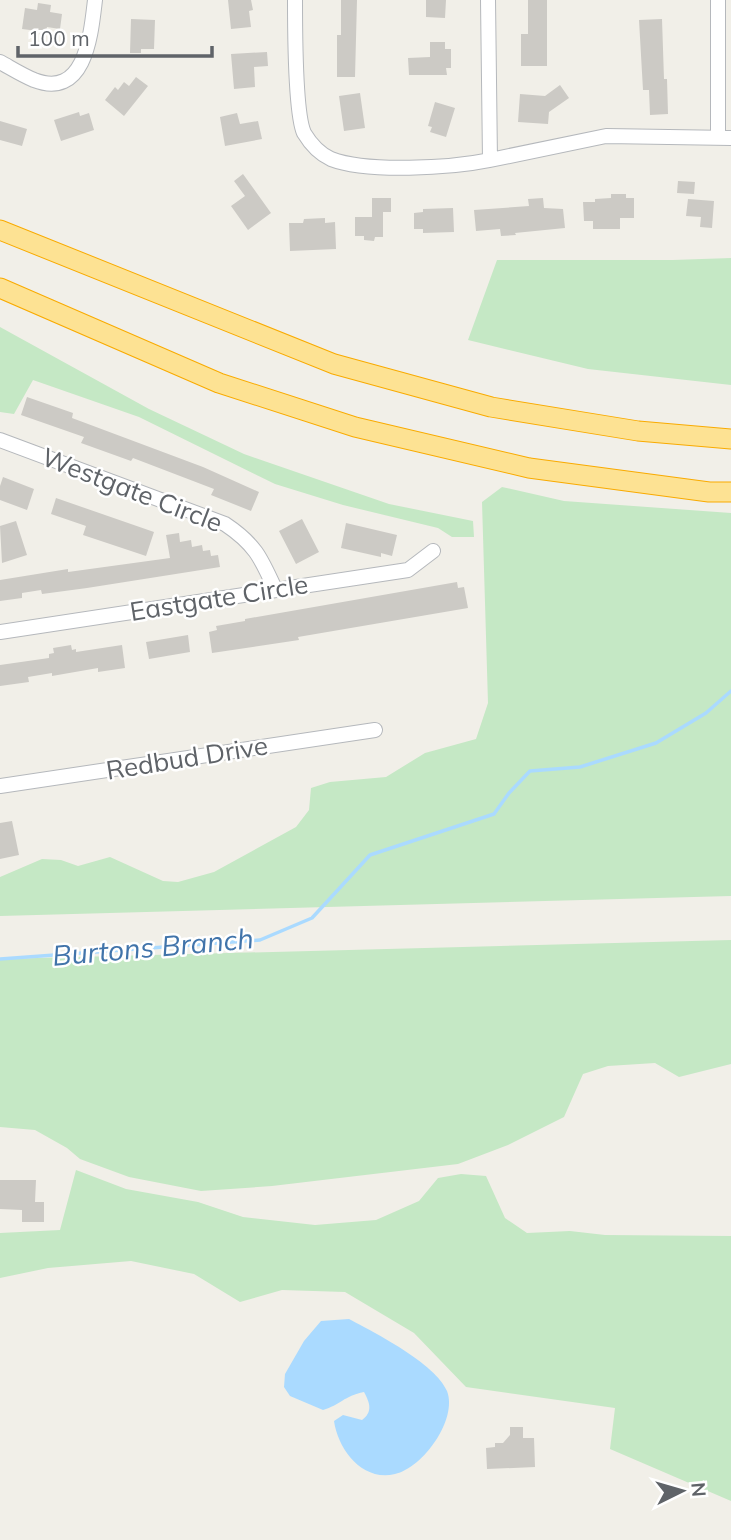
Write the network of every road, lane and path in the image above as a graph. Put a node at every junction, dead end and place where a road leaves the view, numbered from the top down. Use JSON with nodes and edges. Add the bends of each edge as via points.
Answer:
{"nodes":[{"id":1,"x":95,"y":0,"type":"edge"},
{"id":2,"x":295,"y":0,"type":"edge"},
{"id":3,"x":488,"y":0,"type":"edge"},
{"id":4,"x":719,"y":0,"type":"edge"},
{"id":5,"x":0,"y":62,"type":"edge"},
{"id":6,"x":725,"y":138,"type":"edge"},
{"id":7,"x":490,"y":160,"type":"junction"},
{"id":8,"x":0,"y":230,"type":"edge"},
{"id":9,"x":0,"y":288,"type":"edge"},
{"id":10,"x":731,"y":439,"type":"edge"},
{"id":11,"x":0,"y":440,"type":"edge"},
{"id":12,"x":731,"y":492,"type":"edge"},
{"id":13,"x":433,"y":551,"type":"dead end"},
{"id":14,"x":275,"y":589,"type":"junction"},
{"id":15,"x":0,"y":632,"type":"edge"},
{"id":16,"x":375,"y":730,"type":"dead end"},
{"id":17,"x":0,"y":786,"type":"edge"}],
"edges":[{"from":1,"to":5,"type":"street","via":[[89,48],[82,65],[69,77],[47,83]]},
{"from":2,"to":7,"type":"street","via":[[300,111],[304,132],[315,148],[349,165],[423,167]]},
{"from":3,"to":7,"type":"street"},
{"from":4,"to":6,"type":"street"},
{"from":6,"to":7,"type":"street","via":[[606,136]]},
{"from":8,"to":10,"type":"highway","via":[[334,363],[491,407],[638,431]]},
{"from":9,"to":12,"type":"highway","via":[[219,383],[355,426],[529,468]]},
{"from":11,"to":14,"type":"street","name":"Westgate Circle","via":[[225,524],[258,553]]},
{"from":13,"to":14,"type":"street","name":"Eastgate Circle","via":[[408,570]]},
{"from":14,"to":15,"type":"street","name":"Eastgate Circle"},
{"from":16,"to":17,"type":"street","name":"Redbud Drive"}]}
